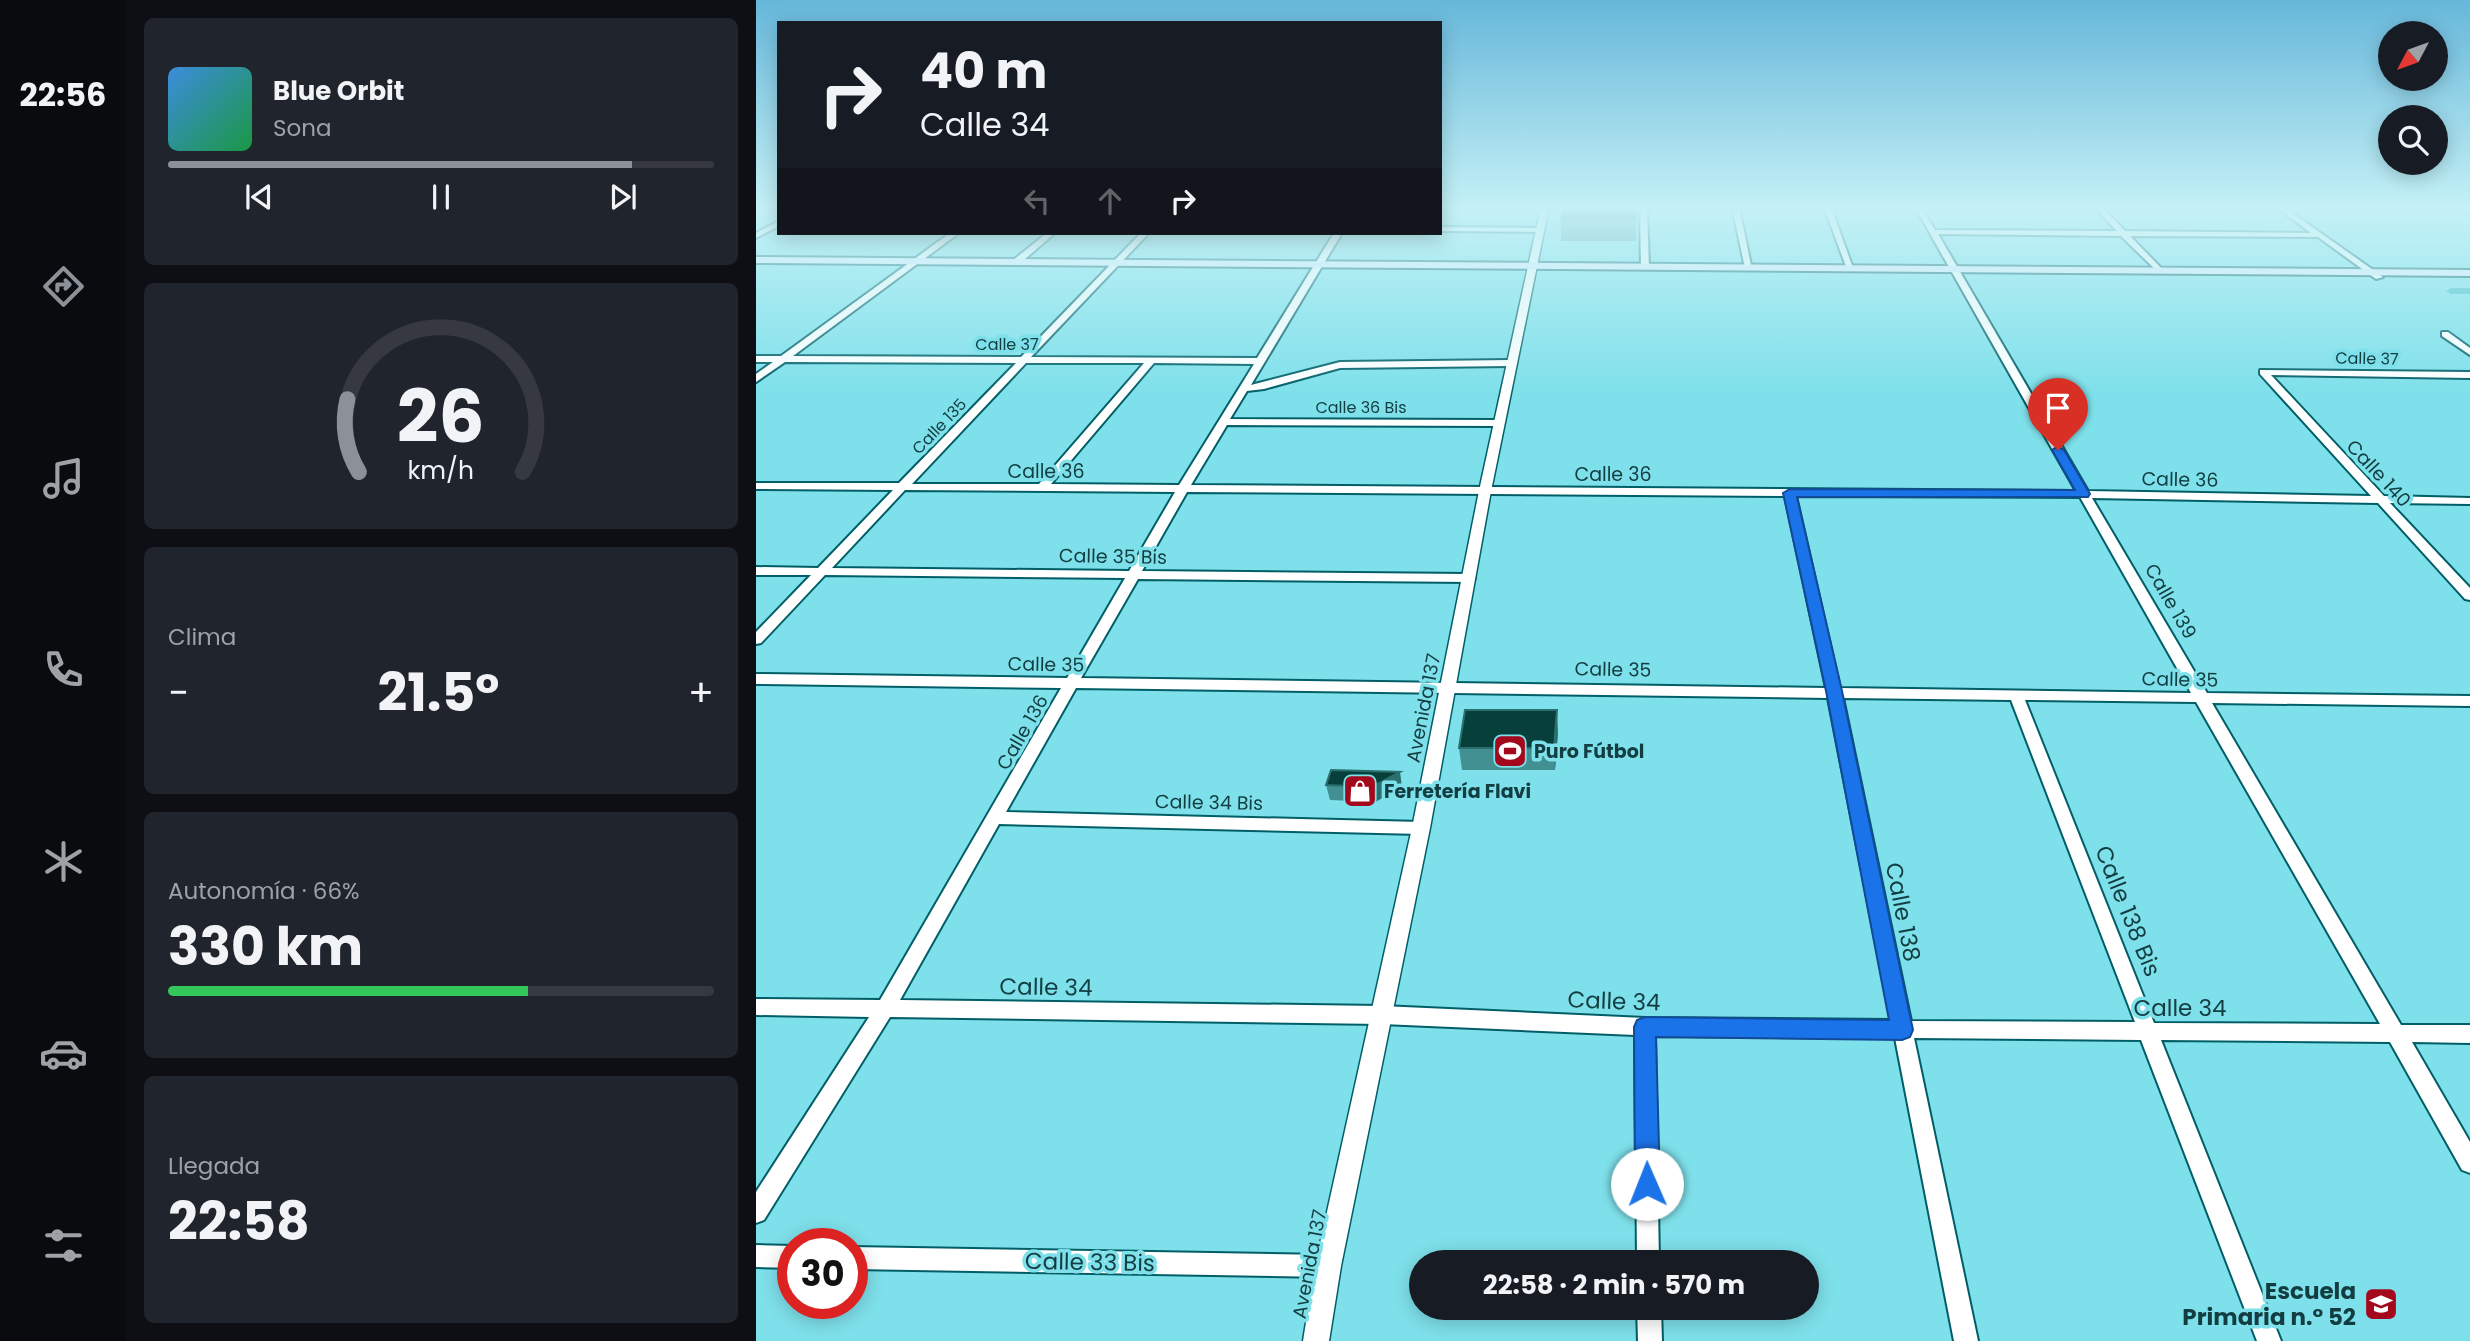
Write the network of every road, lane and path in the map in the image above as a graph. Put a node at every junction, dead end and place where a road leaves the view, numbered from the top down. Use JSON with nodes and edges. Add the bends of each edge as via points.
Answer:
{"nodes":[{"id":1,"x":1530,"y":269,"type":"edge"},
{"id":2,"x":905,"y":270,"type":"edge"},
{"id":3,"x":1109,"y":270,"type":"edge"},
{"id":4,"x":1314,"y":270,"type":"edge"},
{"id":5,"x":1612,"y":270,"type":"edge"},
{"id":6,"x":1871,"y":270,"type":"edge"},
{"id":7,"x":2368,"y":270,"type":"edge"},
{"id":8,"x":2159,"y":271,"type":"joint"},
{"id":9,"x":1954,"y":272,"type":"junction"},
{"id":10,"x":2376,"y":275,"type":"junction"},
{"id":11,"x":2470,"y":275,"type":"edge"},
{"id":12,"x":2445,"y":334,"type":"dead end"},
{"id":13,"x":2470,"y":352,"type":"edge"},
{"id":14,"x":756,"y":359,"type":"edge"},
{"id":15,"x":783,"y":359,"type":"junction"},
{"id":16,"x":1025,"y":359,"type":"junction"},
{"id":17,"x":1151,"y":361,"type":"junction"},
{"id":18,"x":1259,"y":361,"type":"junction"},
{"id":19,"x":1511,"y":363,"type":"junction"},
{"id":20,"x":2263,"y":372,"type":"joint"},
{"id":21,"x":2470,"y":376,"type":"edge"},
{"id":22,"x":756,"y":379,"type":"edge"},
{"id":23,"x":1242,"y":389,"type":"junction"},
{"id":24,"x":1222,"y":422,"type":"junction"},
{"id":25,"x":1499,"y":423,"type":"junction"},
{"id":26,"x":756,"y":486,"type":"edge"},
{"id":27,"x":902,"y":488,"type":"junction"},
{"id":28,"x":1041,"y":489,"type":"junction"},
{"id":29,"x":1182,"y":490,"type":"junction"},
{"id":30,"x":1485,"y":491,"type":"junction"},
{"id":31,"x":1790,"y":493,"type":"junction"},
{"id":32,"x":2084,"y":494,"type":"junction"},
{"id":33,"x":2380,"y":500,"type":"junction"},
{"id":34,"x":2470,"y":501,"type":"edge"},
{"id":35,"x":756,"y":570,"type":"edge"},
{"id":36,"x":821,"y":572,"type":"junction"},
{"id":37,"x":1134,"y":575,"type":"junction"},
{"id":38,"x":1469,"y":578,"type":"junction"},
{"id":39,"x":2470,"y":596,"type":"edge"},
{"id":40,"x":756,"y":640,"type":"edge"},
{"id":41,"x":756,"y":680,"type":"edge"},
{"id":42,"x":1072,"y":684,"type":"junction"},
{"id":43,"x":1449,"y":686,"type":"junction"},
{"id":44,"x":1834,"y":691,"type":"junction"},
{"id":45,"x":2016,"y":695,"type":"junction"},
{"id":46,"x":2204,"y":699,"type":"junction"},
{"id":47,"x":2470,"y":701,"type":"edge"},
{"id":48,"x":995,"y":818,"type":"junction"},
{"id":49,"x":1422,"y":828,"type":"junction"},
{"id":50,"x":756,"y":1007,"type":"edge"},
{"id":51,"x":884,"y":1010,"type":"junction"},
{"id":52,"x":1382,"y":1015,"type":"junction"},
{"id":53,"x":1645,"y":1027,"type":"junction"},
{"id":54,"x":1902,"y":1030,"type":"junction"},
{"id":55,"x":2149,"y":1033,"type":"junction"},
{"id":56,"x":2398,"y":1033,"type":"junction"},
{"id":57,"x":2470,"y":1034,"type":"edge"},
{"id":58,"x":2470,"y":1162,"type":"edge"},
{"id":59,"x":756,"y":1212,"type":"edge"},
{"id":60,"x":1648,"y":1250,"type":"edge"},
{"id":61,"x":756,"y":1256,"type":"edge"},
{"id":62,"x":777,"y":1257,"type":"edge"},
{"id":63,"x":868,"y":1258,"type":"edge"},
{"id":64,"x":1328,"y":1266,"type":"junction"},
{"id":65,"x":1649,"y":1320,"type":"edge"},
{"id":66,"x":1316,"y":1341,"type":"edge"},
{"id":67,"x":1650,"y":1341,"type":"edge"},
{"id":68,"x":1966,"y":1341,"type":"edge"},
{"id":69,"x":2269,"y":1341,"type":"edge"}],
"edges":[{"from":1,"to":19,"type":"street","name":"Avenida 137"},
{"from":2,"to":15,"type":"street"},
{"from":3,"to":16,"type":"street","name":"Calle 135"},
{"from":4,"to":18,"type":"street","name":"Calle 136"},
{"from":5,"to":9,"type":"main road"},
{"from":6,"to":9,"type":"main road"},
{"from":7,"to":10,"type":"street"},
{"from":8,"to":9,"type":"main road"},
{"from":8,"to":10,"type":"main road"},
{"from":9,"to":10,"type":"main road"},
{"from":9,"to":32,"type":"street","name":"Calle 139"},
{"from":10,"to":11,"type":"main road"},
{"from":12,"to":13,"type":"street"},
{"from":14,"to":15,"type":"street","name":"Calle 37"},
{"from":15,"to":16,"type":"street","name":"Calle 37"},
{"from":15,"to":22,"type":"street"},
{"from":16,"to":17,"type":"street","name":"Calle 37"},
{"from":16,"to":27,"type":"street","name":"Calle 135"},
{"from":17,"to":18,"type":"street","name":"Calle 37"},
{"from":17,"to":28,"type":"street"},
{"from":18,"to":23,"type":"street","name":"Calle 136"},
{"from":19,"to":23,"type":"street","via":[[1340,365]]},
{"from":19,"to":25,"type":"street","name":"Avenida 137"},
{"from":20,"to":21,"type":"street","name":"Calle 37"},
{"from":20,"to":33,"type":"street","name":"Calle 140"},
{"from":23,"to":24,"type":"street","name":"Calle 136"},
{"from":24,"to":25,"type":"street","name":"Calle 36 Bis"},
{"from":24,"to":29,"type":"street","name":"Calle 136"},
{"from":25,"to":30,"type":"street","name":"Avenida 137"},
{"from":26,"to":27,"type":"street","name":"Calle 36"},
{"from":27,"to":28,"type":"street","name":"Calle 36"},
{"from":27,"to":36,"type":"street","name":"Calle 135"},
{"from":28,"to":29,"type":"street","name":"Calle 36"},
{"from":29,"to":30,"type":"street","name":"Calle 36"},
{"from":29,"to":37,"type":"street","name":"Calle 136"},
{"from":30,"to":31,"type":"street","name":"Calle 36"},
{"from":30,"to":38,"type":"street","name":"Avenida 137"},
{"from":31,"to":32,"type":"street","name":"Calle 36"},
{"from":31,"to":44,"type":"street","name":"Calle 138"},
{"from":32,"to":33,"type":"street","name":"Calle 36"},
{"from":32,"to":46,"type":"street","name":"Calle 139"},
{"from":33,"to":34,"type":"street","name":"Calle 36"},
{"from":33,"to":39,"type":"street","name":"Calle 140"},
{"from":35,"to":36,"type":"street","name":"Calle 35 Bis"},
{"from":36,"to":37,"type":"street","name":"Calle 35 Bis"},
{"from":36,"to":40,"type":"street","name":"Calle 135"},
{"from":37,"to":38,"type":"street","name":"Calle 35 Bis"},
{"from":37,"to":42,"type":"street","name":"Calle 136"},
{"from":38,"to":43,"type":"street","name":"Avenida 137"},
{"from":41,"to":42,"type":"street","name":"Calle 35"},
{"from":42,"to":43,"type":"street","name":"Calle 35"},
{"from":42,"to":48,"type":"street","name":"Calle 136"},
{"from":43,"to":44,"type":"street","name":"Calle 35"},
{"from":43,"to":49,"type":"street","name":"Avenida 137"},
{"from":44,"to":45,"type":"street","name":"Calle 35"},
{"from":44,"to":54,"type":"street","name":"Calle 138"},
{"from":45,"to":46,"type":"street","name":"Calle 35"},
{"from":45,"to":55,"type":"street","name":"Calle 138 Bis"},
{"from":46,"to":47,"type":"street","name":"Calle 35"},
{"from":46,"to":56,"type":"street","name":"Calle 139"},
{"from":48,"to":49,"type":"street","name":"Calle 34 Bis"},
{"from":48,"to":51,"type":"street","name":"Calle 136"},
{"from":49,"to":52,"type":"street","name":"Avenida 137"},
{"from":50,"to":51,"type":"street","name":"Calle 34"},
{"from":51,"to":52,"type":"street","name":"Calle 34"},
{"from":51,"to":59,"type":"street","name":"Calle 136"},
{"from":52,"to":53,"type":"street","name":"Calle 34"},
{"from":52,"to":64,"type":"street","name":"Avenida 137"},
{"from":53,"to":54,"type":"street","name":"Calle 34"},
{"from":53,"to":60,"type":"street"},
{"from":54,"to":55,"type":"street","name":"Calle 34"},
{"from":54,"to":68,"type":"street","name":"Calle 138"},
{"from":55,"to":56,"type":"street","name":"Calle 34"},
{"from":55,"to":69,"type":"street","name":"Calle 138 Bis"},
{"from":56,"to":57,"type":"street","name":"Calle 34"},
{"from":56,"to":58,"type":"street","name":"Calle 139"},
{"from":61,"to":62,"type":"street"},
{"from":63,"to":64,"type":"street","name":"Calle 33 Bis"},
{"from":64,"to":66,"type":"street","name":"Avenida 137"},
{"from":65,"to":67,"type":"street"}]}
